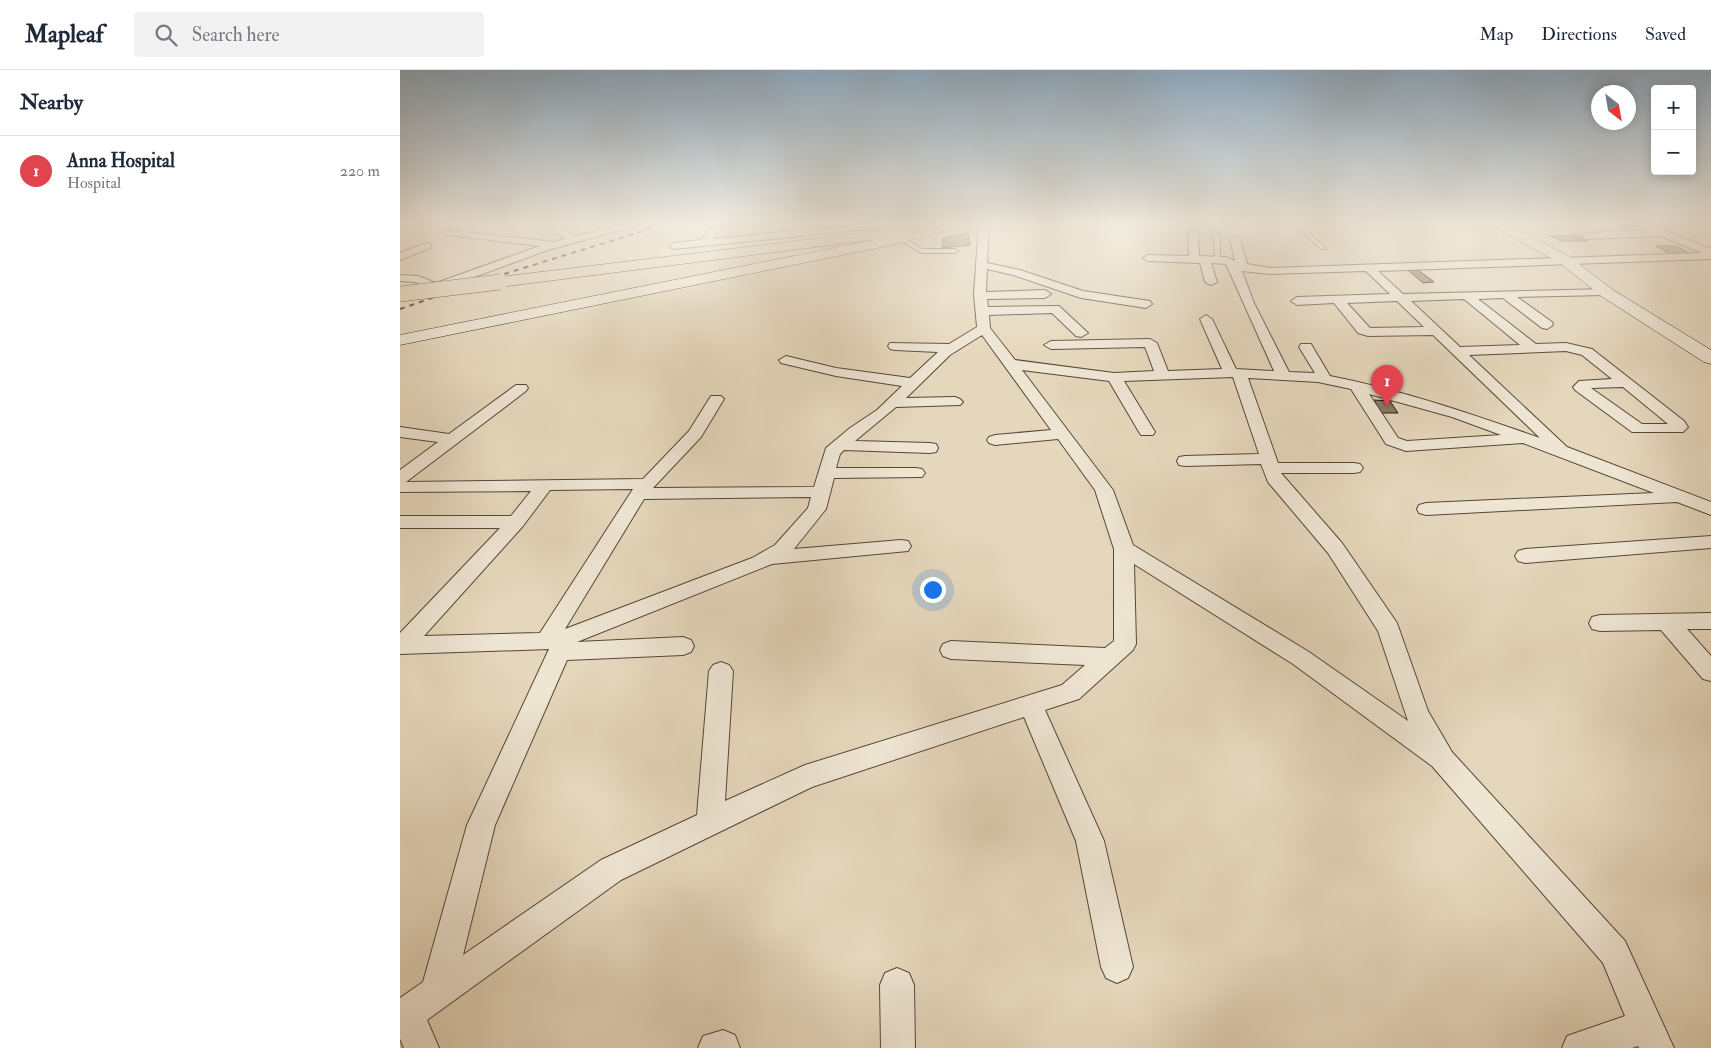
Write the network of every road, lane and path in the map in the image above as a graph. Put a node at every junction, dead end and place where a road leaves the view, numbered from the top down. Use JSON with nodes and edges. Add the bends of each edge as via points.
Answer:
{"nodes":[{"id":1,"x":1369,"y":268,"type":"edge"},
{"id":2,"x":487,"y":269,"type":"edge"},
{"id":3,"x":606,"y":269,"type":"edge"},
{"id":4,"x":755,"y":269,"type":"edge"},
{"id":5,"x":982,"y":269,"type":"edge"},
{"id":6,"x":1000,"y":269,"type":"edge"},
{"id":7,"x":1204,"y":269,"type":"edge"},
{"id":8,"x":1238,"y":269,"type":"edge"},
{"id":9,"x":1251,"y":269,"type":"edge"},
{"id":10,"x":1348,"y":269,"type":"edge"},
{"id":11,"x":1576,"y":269,"type":"edge"},
{"id":12,"x":400,"y":278,"type":"edge"},
{"id":13,"x":1211,"y":282,"type":"dead end"},
{"id":14,"x":435,"y":287,"type":"junction"},
{"id":15,"x":1605,"y":291,"type":"junction"},
{"id":16,"x":400,"y":294,"type":"edge"},
{"id":17,"x":1045,"y":294,"type":"dead end"},
{"id":18,"x":1505,"y":294,"type":"junction"},
{"id":19,"x":1466,"y":296,"type":"junction"},
{"id":20,"x":1403,"y":298,"type":"junction"},
{"id":21,"x":400,"y":300,"type":"edge"},
{"id":22,"x":1338,"y":300,"type":"junction"},
{"id":23,"x":1297,"y":301,"type":"dead end"},
{"id":24,"x":1146,"y":304,"type":"dead end"},
{"id":25,"x":982,"y":312,"type":"junction"},
{"id":26,"x":1533,"y":315,"type":"junction"},
{"id":27,"x":1492,"y":316,"type":"junction"},
{"id":28,"x":1206,"y":319,"type":"dead end"},
{"id":29,"x":1547,"y":325,"type":"dead end"},
{"id":30,"x":1436,"y":331,"type":"junction"},
{"id":31,"x":1081,"y":333,"type":"dead end"},
{"id":32,"x":400,"y":340,"type":"edge"},
{"id":33,"x":1052,"y":345,"type":"dead end"},
{"id":34,"x":895,"y":346,"type":"dead end"},
{"id":35,"x":1306,"y":347,"type":"dead end"},
{"id":36,"x":953,"y":348,"type":"junction"},
{"id":37,"x":1533,"y":348,"type":"junction"},
{"id":38,"x":1456,"y":351,"type":"junction"},
{"id":39,"x":1711,"y":358,"type":"edge"},
{"id":40,"x":786,"y":360,"type":"dead end"},
{"id":41,"x":1010,"y":364,"type":"junction"},
{"id":42,"x":1235,"y":373,"type":"junction"},
{"id":43,"x":1162,"y":375,"type":"junction"},
{"id":44,"x":1283,"y":375,"type":"junction"},
{"id":45,"x":1114,"y":377,"type":"junction"},
{"id":46,"x":1325,"y":379,"type":"junction"},
{"id":47,"x":914,"y":383,"type":"junction"},
{"id":48,"x":1626,"y":383,"type":"junction"},
{"id":49,"x":1356,"y":385,"type":"junction"},
{"id":50,"x":521,"y":388,"type":"dead end"},
{"id":51,"x":716,"y":399,"type":"dead end"},
{"id":52,"x":955,"y":402,"type":"dead end"},
{"id":53,"x":892,"y":403,"type":"junction"},
{"id":54,"x":400,"y":432,"type":"edge"},
{"id":55,"x":1147,"y":432,"type":"dead end"},
{"id":56,"x":1062,"y":434,"type":"junction"},
{"id":57,"x":453,"y":439,"type":"junction"},
{"id":58,"x":1525,"y":439,"type":"junction"},
{"id":59,"x":995,"y":440,"type":"dead end"},
{"id":60,"x":1564,"y":452,"type":"junction"},
{"id":61,"x":832,"y":458,"type":"junction"},
{"id":62,"x":1185,"y":461,"type":"dead end"},
{"id":63,"x":1269,"y":464,"type":"junction"},
{"id":64,"x":1354,"y":468,"type":"dead end"},
{"id":65,"x":400,"y":478,"type":"edge"},
{"id":66,"x":545,"y":485,"type":"junction"},
{"id":67,"x":400,"y":487,"type":"edge"},
{"id":68,"x":642,"y":489,"type":"junction"},
{"id":69,"x":821,"y":492,"type":"junction"},
{"id":70,"x":1711,"y":496,"type":"edge"},
{"id":71,"x":1678,"y":497,"type":"junction"},
{"id":72,"x":1426,"y":509,"type":"dead end"},
{"id":73,"x":1711,"y":509,"type":"edge"},
{"id":74,"x":400,"y":522,"type":"edge"},
{"id":75,"x":516,"y":522,"type":"junction"},
{"id":76,"x":1711,"y":542,"type":"edge"},
{"id":77,"x":901,"y":546,"type":"dead end"},
{"id":78,"x":1124,"y":549,"type":"junction"},
{"id":79,"x":1524,"y":556,"type":"dead end"},
{"id":80,"x":767,"y":558,"type":"junction"},
{"id":81,"x":1711,"y":621,"type":"edge"},
{"id":82,"x":1667,"y":622,"type":"junction"},
{"id":83,"x":1600,"y":623,"type":"dead end"},
{"id":84,"x":557,"y":644,"type":"junction"},
{"id":85,"x":683,"y":646,"type":"dead end"},
{"id":86,"x":404,"y":649,"type":"edge"},
{"id":87,"x":951,"y":650,"type":"dead end"},
{"id":88,"x":1109,"y":657,"type":"junction"},
{"id":89,"x":721,"y":671,"type":"dead end"},
{"id":90,"x":1711,"y":672,"type":"edge"},
{"id":91,"x":1031,"y":705,"type":"junction"},
{"id":92,"x":1443,"y":760,"type":"junction"},
{"id":93,"x":710,"y":823,"type":"junction"},
{"id":94,"x":1117,"y":967,"type":"dead end"},
{"id":95,"x":897,"y":985,"type":"dead end"},
{"id":96,"x":436,"y":994,"type":"junction"},
{"id":97,"x":403,"y":1016,"type":"edge"},
{"id":98,"x":1652,"y":1037,"type":"edge"},
{"id":99,"x":422,"y":1048,"type":"edge"},
{"id":100,"x":898,"y":1048,"type":"edge"},
{"id":101,"x":1579,"y":1048,"type":"edge"}],
"edges":[{"from":1,"to":20,"type":"street"},
{"from":2,"to":14,"type":"street"},
{"from":3,"to":16,"type":"main road","bridge":true},
{"from":4,"to":32,"type":"main road"},
{"from":5,"to":25,"type":"street"},
{"from":6,"to":24,"type":"street","via":[[1081,294]]},
{"from":7,"to":13,"type":"street"},
{"from":8,"to":44,"type":"street","via":[[1248,303]]},
{"from":9,"to":10,"type":"street"},
{"from":11,"to":15,"type":"main road"},
{"from":12,"to":14,"type":"street","via":[[418,279]]},
{"from":14,"to":21,"type":"street"},
{"from":15,"to":18,"type":"street"},
{"from":15,"to":39,"type":"main road"},
{"from":17,"to":25,"type":"street"},
{"from":18,"to":19,"type":"street"},
{"from":18,"to":26,"type":"street"},
{"from":19,"to":20,"type":"street"},
{"from":19,"to":27,"type":"street"},
{"from":20,"to":22,"type":"street"},
{"from":20,"to":30,"type":"street"},
{"from":22,"to":23,"type":"street"},
{"from":22,"to":30,"type":"street","via":[[1368,332]]},
{"from":25,"to":31,"type":"street","via":[[1055,309]]},
{"from":25,"to":36,"type":"street"},
{"from":25,"to":41,"type":"street"},
{"from":26,"to":27,"type":"street"},
{"from":26,"to":29,"type":"street"},
{"from":27,"to":37,"type":"street"},
{"from":28,"to":42,"type":"street"},
{"from":30,"to":38,"type":"street"},
{"from":33,"to":43,"type":"street","via":[[1150,343]]},
{"from":34,"to":36,"type":"street"},
{"from":35,"to":46,"type":"street"},
{"from":36,"to":47,"type":"street"},
{"from":37,"to":38,"type":"street"},
{"from":37,"to":48,"type":"street","via":[[1581,350]]},
{"from":38,"to":60,"type":"street"},
{"from":40,"to":47,"type":"street","via":[[836,372]]},
{"from":41,"to":45,"type":"street"},
{"from":41,"to":56,"type":"street"},
{"from":42,"to":43,"type":"street"},
{"from":42,"to":44,"type":"street"},
{"from":42,"to":63,"type":"street","via":[[1259,427]]},
{"from":43,"to":45,"type":"street"},
{"from":44,"to":46,"type":"street"},
{"from":45,"to":55,"type":"street"},
{"from":46,"to":49,"type":"street"},
{"from":47,"to":53,"type":"street"},
{"from":48,"to":48,"type":"street","via":[[1678,424],[1680,427],[1638,429],[1580,387],[1584,384]]},
{"from":49,"to":58,"type":"street","via":[[1457,414]]},
{"from":49,"to":58,"type":"street","via":[[1392,441],[1398,444]]},
{"from":50,"to":57,"type":"street"},
{"from":51,"to":68,"type":"street","via":[[695,434]]},
{"from":52,"to":53,"type":"street"},
{"from":53,"to":61,"type":"street"},
{"from":54,"to":57,"type":"street"},
{"from":56,"to":59,"type":"street"},
{"from":56,"to":78,"type":"street","via":[[1104,490]]},
{"from":57,"to":65,"type":"street"},
{"from":58,"to":60,"type":"street"},
{"from":60,"to":71,"type":"street"},
{"from":61,"to":61,"type":"street","via":[[922,460]]},
{"from":61,"to":69,"type":"street"},
{"from":62,"to":63,"type":"street"},
{"from":63,"to":64,"type":"street"},
{"from":63,"to":92,"type":"street","via":[[1274,478],[1335,548],[1389,629],[1418,714]]},
{"from":66,"to":67,"type":"street"},
{"from":66,"to":68,"type":"street"},
{"from":66,"to":75,"type":"street"},
{"from":68,"to":69,"type":"street"},
{"from":68,"to":84,"type":"street"},
{"from":69,"to":80,"type":"street","via":[[817,509],[782,550]]},
{"from":70,"to":71,"type":"street"},
{"from":71,"to":72,"type":"street"},
{"from":71,"to":73,"type":"street"},
{"from":74,"to":75,"type":"street"},
{"from":75,"to":86,"type":"street"},
{"from":76,"to":79,"type":"street"},
{"from":77,"to":80,"type":"street"},
{"from":78,"to":88,"type":"street","via":[[1124,644]]},
{"from":78,"to":92,"type":"street","via":[[1302,658]]},
{"from":80,"to":84,"type":"street"},
{"from":81,"to":82,"type":"street"},
{"from":82,"to":83,"type":"street"},
{"from":82,"to":90,"type":"street"},
{"from":84,"to":85,"type":"street"},
{"from":84,"to":86,"type":"street"},
{"from":84,"to":96,"type":"street","via":[[481,825]]},
{"from":87,"to":88,"type":"street"},
{"from":88,"to":91,"type":"street","via":[[1070,692]]},
{"from":89,"to":93,"type":"street"},
{"from":91,"to":93,"type":"street","via":[[805,777]]},
{"from":91,"to":94,"type":"street","via":[[1090,842]]},
{"from":92,"to":98,"type":"street","via":[[1614,952]]},
{"from":93,"to":96,"type":"street","via":[[611,870]]},
{"from":95,"to":100,"type":"street"},
{"from":96,"to":97,"type":"street"},
{"from":97,"to":99,"type":"street"},
{"from":98,"to":101,"type":"street"}]}
